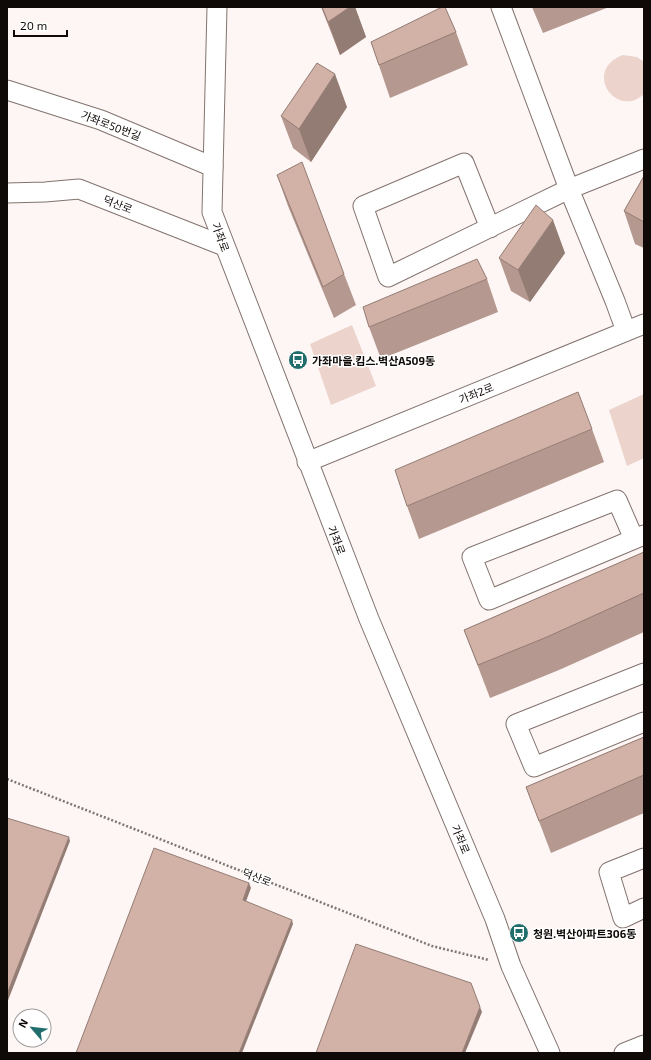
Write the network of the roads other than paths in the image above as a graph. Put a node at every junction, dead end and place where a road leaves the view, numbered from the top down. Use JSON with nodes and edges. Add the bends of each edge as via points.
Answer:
{"nodes":[{"id":1,"x":217,"y":7,"type":"edge"},
{"id":2,"x":501,"y":7,"type":"edge"},
{"id":3,"x":7,"y":90,"type":"edge"},
{"id":4,"x":644,"y":159,"type":"edge"},
{"id":5,"x":213,"y":167,"type":"junction"},
{"id":6,"x":569,"y":189,"type":"junction"},
{"id":7,"x":7,"y":192,"type":"edge"},
{"id":8,"x":490,"y":228,"type":"junction"},
{"id":9,"x":224,"y":246,"type":"junction"},
{"id":10,"x":644,"y":324,"type":"edge"},
{"id":11,"x":626,"y":332,"type":"junction"},
{"id":12,"x":307,"y":462,"type":"junction"},
{"id":13,"x":639,"y":537,"type":"edge"},
{"id":14,"x":644,"y":673,"type":"edge"},
{"id":15,"x":644,"y":722,"type":"edge"},
{"id":16,"x":644,"y":858,"type":"edge"},
{"id":17,"x":644,"y":908,"type":"edge"},
{"id":18,"x":644,"y":1045,"type":"edge"},
{"id":19,"x":550,"y":1053,"type":"edge"},
{"id":20,"x":624,"y":1053,"type":"edge"}],
"edges":[{"from":1,"to":5,"type":"street","name":"가좌로"},
{"from":2,"to":6,"type":"street"},
{"from":3,"to":5,"type":"street","name":"가좌로50번길","via":[[101,120]]},
{"from":4,"to":6,"type":"street"},
{"from":5,"to":9,"type":"street","name":"가좌로","via":[[212,212]]},
{"from":6,"to":8,"type":"street"},
{"from":6,"to":11,"type":"street"},
{"from":7,"to":9,"type":"street","name":"덕산로","via":[[79,189]]},
{"from":8,"to":8,"type":"street","via":[[388,277],[363,206],[464,163]]},
{"from":9,"to":12,"type":"street","name":"가좌로"},
{"from":10,"to":11,"type":"street","name":"가좌2로"},
{"from":11,"to":12,"type":"street","name":"가좌2로"},
{"from":12,"to":19,"type":"street","name":"가좌로","via":[[368,620],[495,919],[511,966]]},
{"from":13,"to":13,"type":"street","via":[[489,600],[472,557],[616,500]]},
{"from":14,"to":15,"type":"street","via":[[516,724],[534,767]]},
{"from":16,"to":17,"type":"street","via":[[609,872],[623,918]]},
{"from":18,"to":20,"type":"street"}]}
